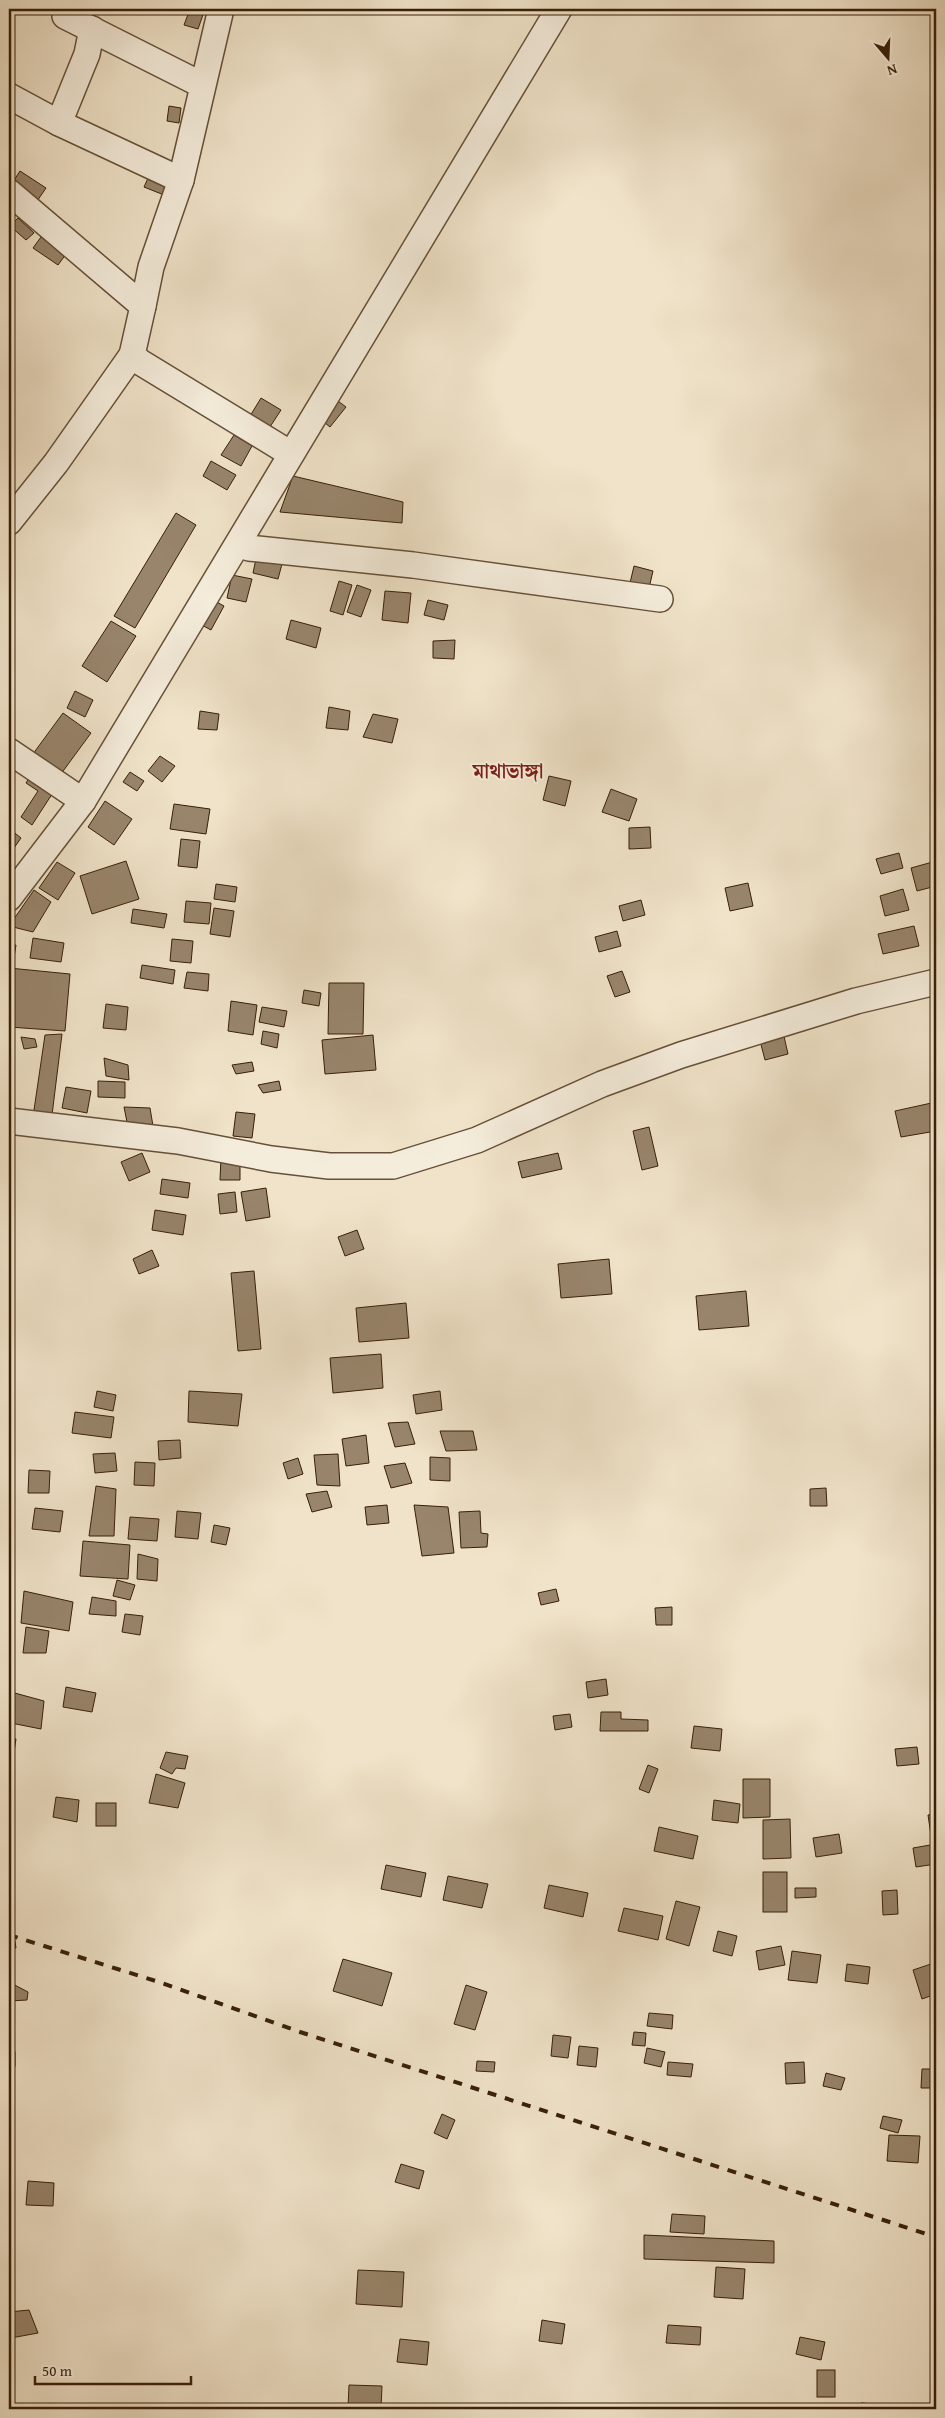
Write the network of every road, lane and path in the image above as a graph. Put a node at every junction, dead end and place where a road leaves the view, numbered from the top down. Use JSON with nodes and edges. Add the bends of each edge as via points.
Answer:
{"nodes":[{"id":1,"x":68,"y":9,"type":"edge"},
{"id":2,"x":221,"y":9,"type":"edge"},
{"id":3,"x":559,"y":9,"type":"edge"},
{"id":4,"x":92,"y":29,"type":"junction"},
{"id":5,"x":202,"y":84,"type":"junction"},
{"id":6,"x":9,"y":96,"type":"edge"},
{"id":7,"x":59,"y":123,"type":"junction"},
{"id":8,"x":181,"y":180,"type":"junction"},
{"id":9,"x":9,"y":192,"type":"edge"},
{"id":10,"x":143,"y":306,"type":"junction"},
{"id":11,"x":132,"y":355,"type":"junction"},
{"id":12,"x":291,"y":454,"type":"junction"},
{"id":13,"x":9,"y":522,"type":"edge"},
{"id":14,"x":249,"y":548,"type":"dead end"},
{"id":15,"x":660,"y":599,"type":"dead end"},
{"id":16,"x":9,"y":752,"type":"edge"},
{"id":17,"x":82,"y":801,"type":"junction"},
{"id":18,"x":9,"y":898,"type":"edge"},
{"id":19,"x":936,"y":982,"type":"edge"},
{"id":20,"x":9,"y":1121,"type":"edge"}],
"edges":[{"from":1,"to":4,"type":"street","via":[[65,16]]},
{"from":2,"to":5,"type":"street"},
{"from":3,"to":12,"type":"street"},
{"from":4,"to":5,"type":"street"},
{"from":4,"to":7,"type":"street","via":[[87,54]]},
{"from":5,"to":8,"type":"street"},
{"from":6,"to":7,"type":"street"},
{"from":7,"to":8,"type":"street"},
{"from":8,"to":10,"type":"street","via":[[151,267]]},
{"from":9,"to":10,"type":"street"},
{"from":10,"to":11,"type":"street"},
{"from":11,"to":12,"type":"street"},
{"from":11,"to":13,"type":"street","via":[[56,463]]},
{"from":12,"to":17,"type":"street"},
{"from":14,"to":15,"type":"street","via":[[413,565]]},
{"from":16,"to":17,"type":"street"},
{"from":17,"to":18,"type":"street"},
{"from":19,"to":20,"type":"street","via":[[856,1001],[681,1055],[602,1084],[477,1140],[393,1166],[329,1166],[178,1142]]}]}
